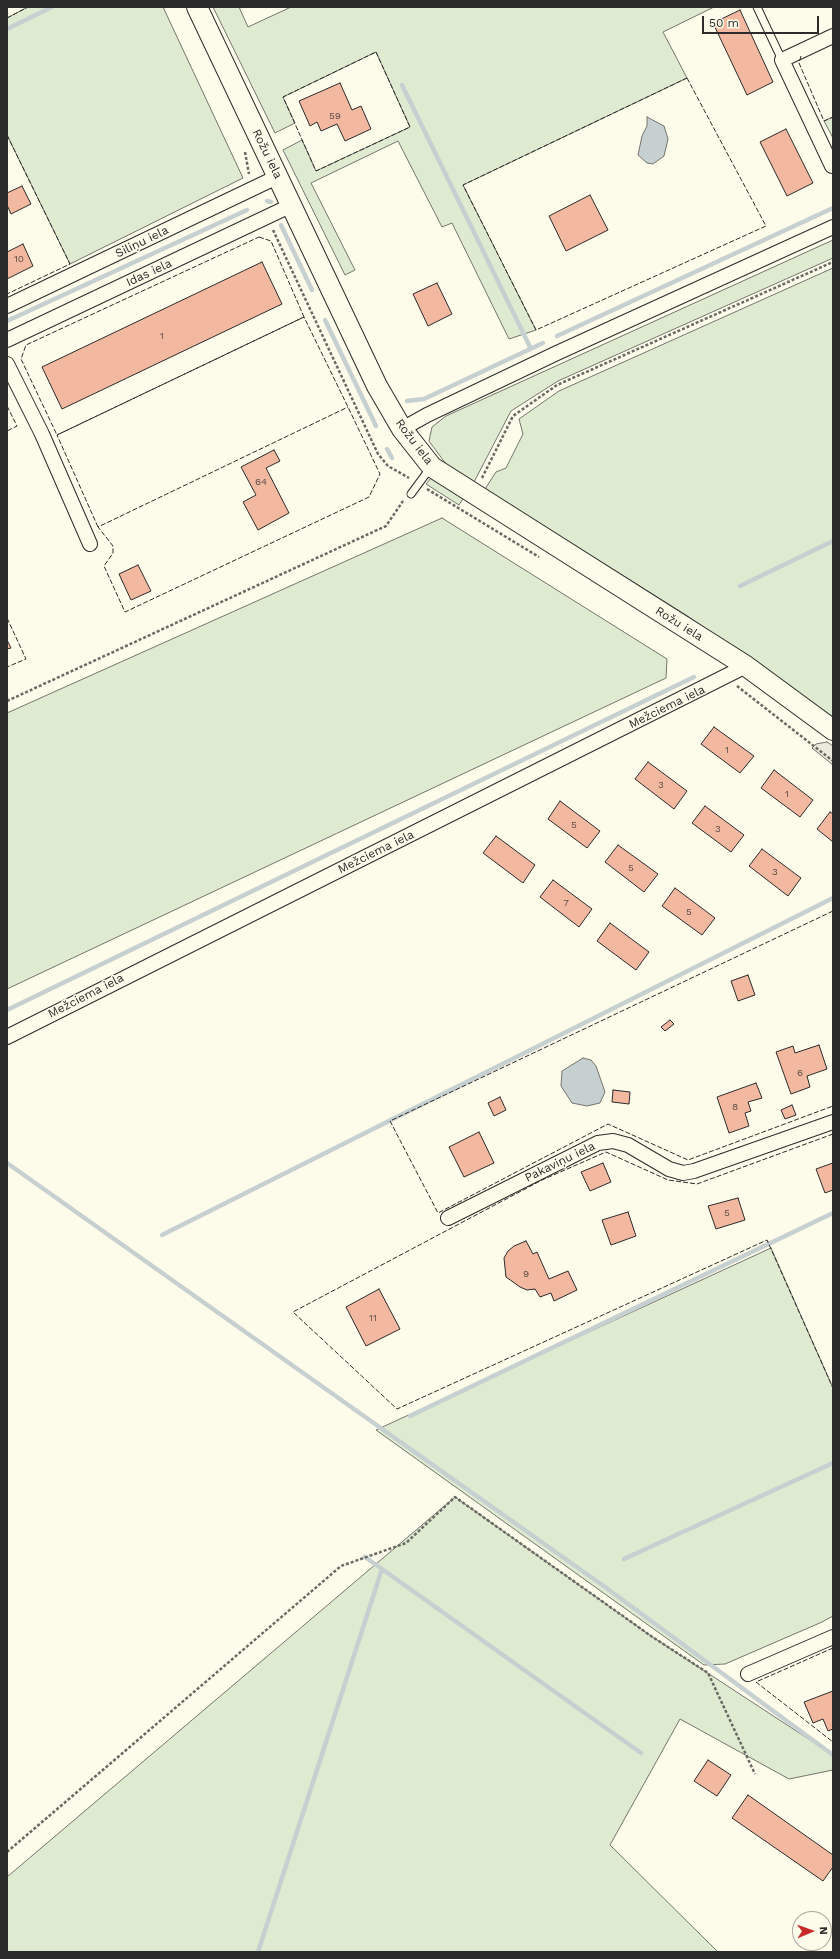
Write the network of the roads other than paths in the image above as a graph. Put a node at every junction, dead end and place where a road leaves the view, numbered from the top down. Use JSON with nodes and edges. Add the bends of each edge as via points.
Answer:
{"nodes":[{"id":1,"x":197,"y":7,"type":"edge"},
{"id":2,"x":757,"y":7,"type":"edge"},
{"id":3,"x":833,"y":36,"type":"edge"},
{"id":4,"x":782,"y":60,"type":"junction"},
{"id":5,"x":832,"y":166,"type":"dead end"},
{"id":6,"x":278,"y":177,"type":"junction"},
{"id":7,"x":292,"y":205,"type":"junction"},
{"id":8,"x":833,"y":227,"type":"edge"},
{"id":9,"x":7,"y":306,"type":"edge"},
{"id":10,"x":7,"y":340,"type":"edge"},
{"id":11,"x":7,"y":364,"type":"edge"},
{"id":12,"x":402,"y":429,"type":"junction"},
{"id":13,"x":432,"y":467,"type":"junction"},
{"id":14,"x":411,"y":494,"type":"road end"},
{"id":15,"x":90,"y":544,"type":"dead end"},
{"id":16,"x":746,"y":666,"type":"junction"},
{"id":17,"x":833,"y":730,"type":"edge"},
{"id":18,"x":7,"y":1037,"type":"edge"},
{"id":19,"x":833,"y":1122,"type":"edge"},
{"id":20,"x":448,"y":1218,"type":"dead end"},
{"id":21,"x":833,"y":1637,"type":"edge"},
{"id":22,"x":748,"y":1674,"type":"dead end"}],
"edges":[{"from":1,"to":6,"type":"street","name":"Rožu iela"},
{"from":2,"to":4,"type":"lane"},
{"from":3,"to":4,"type":"street"},
{"from":4,"to":5,"type":"street"},
{"from":6,"to":7,"type":"street","name":"Rožu iela"},
{"from":6,"to":9,"type":"street","name":"Siliņu iela"},
{"from":7,"to":10,"type":"street","name":"Idas iela"},
{"from":7,"to":12,"type":"street","name":"Rožu iela","via":[[376,386]]},
{"from":8,"to":12,"type":"street","via":[[557,353]]},
{"from":11,"to":15,"type":"street","via":[[42,434]]},
{"from":12,"to":13,"type":"street","name":"Rožu iela"},
{"from":13,"to":14,"type":"lane","via":[[417,483]]},
{"from":13,"to":16,"type":"street","name":"Rožu iela"},
{"from":16,"to":17,"type":"street","name":"Rožu iela"},
{"from":16,"to":18,"type":"street","name":"Mežciema iela"},
{"from":19,"to":20,"type":"street","name":"Pakaviņu iela","via":[[683,1173],[670,1170],[628,1145],[613,1141],[598,1143]]},
{"from":21,"to":22,"type":"street"}]}
